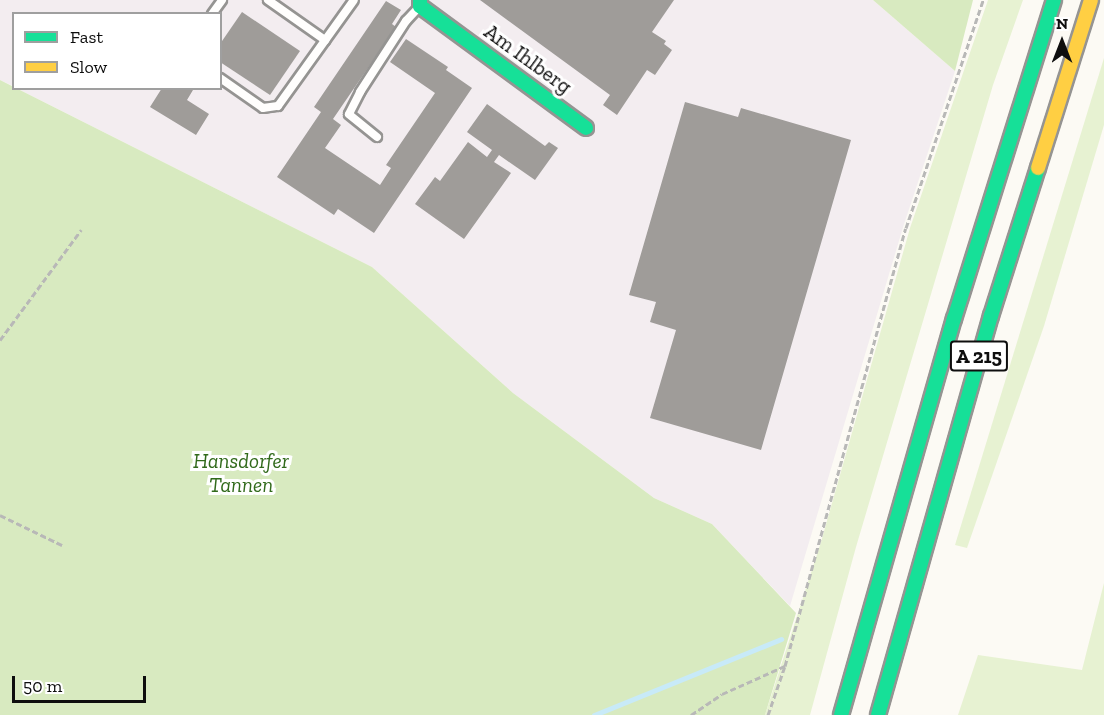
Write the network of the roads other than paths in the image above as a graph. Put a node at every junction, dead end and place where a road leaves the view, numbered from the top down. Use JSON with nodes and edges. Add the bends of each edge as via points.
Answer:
{"nodes":[{"id":1,"x":268,"y":0,"type":"edge"},
{"id":2,"x":354,"y":0,"type":"edge"},
{"id":3,"x":1054,"y":0,"type":"edge"},
{"id":4,"x":1091,"y":0,"type":"edge"},
{"id":5,"x":420,"y":3,"type":"edge"},
{"id":6,"x":325,"y":40,"type":"junction"},
{"id":7,"x":222,"y":79,"type":"edge"},
{"id":8,"x":586,"y":128,"type":"dead end"},
{"id":9,"x":377,"y":137,"type":"dead end"},
{"id":10,"x":841,"y":715,"type":"edge"},
{"id":11,"x":878,"y":715,"type":"edge"}],
"edges":[{"from":1,"to":6,"type":"lane"},
{"from":2,"to":6,"type":"lane"},
{"from":3,"to":10,"type":"main road","number":"A 215","via":[[954,319]]},
{"from":4,"to":11,"type":"main road","number":"A 215","via":[[991,316]]},
{"from":5,"to":8,"type":"main road","name":"Am Ihlberg"},
{"from":5,"to":9,"type":"lane","via":[[349,114]]},
{"from":6,"to":7,"type":"lane","via":[[281,104],[273,108],[263,108]]}]}
